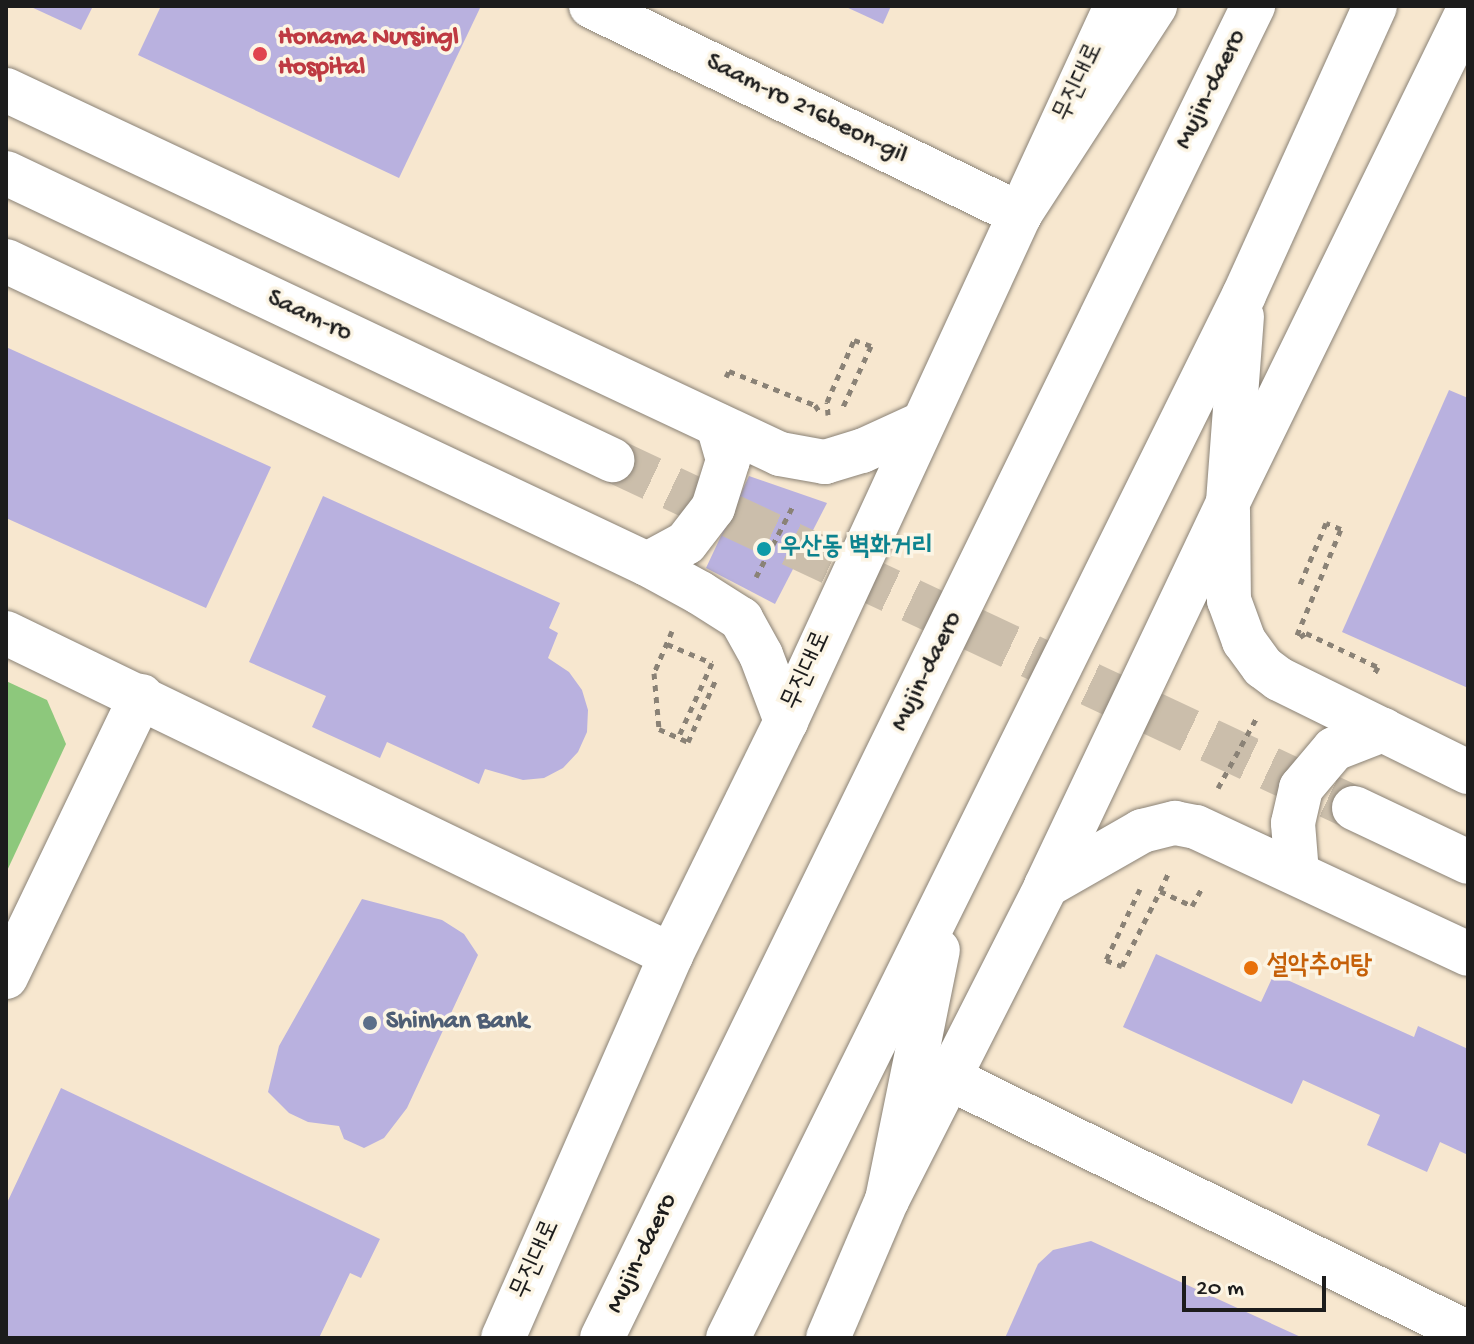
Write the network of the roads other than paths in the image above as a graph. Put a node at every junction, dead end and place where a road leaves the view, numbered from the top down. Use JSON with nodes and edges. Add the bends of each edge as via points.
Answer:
{"nodes":[{"id":1,"x":591,"y":6,"type":"edge"},
{"id":2,"x":1116,"y":6,"type":"edge"},
{"id":3,"x":1155,"y":6,"type":"edge"},
{"id":4,"x":1253,"y":6,"type":"edge"},
{"id":5,"x":1375,"y":6,"type":"edge"},
{"id":6,"x":1468,"y":11,"type":"edge"},
{"id":7,"x":6,"y":90,"type":"edge"},
{"id":8,"x":6,"y":173,"type":"edge"},
{"id":9,"x":1020,"y":214,"type":"junction"},
{"id":10,"x":6,"y":261,"type":"edge"},
{"id":11,"x":1244,"y":295,"type":"junction"},
{"id":12,"x":720,"y":405,"type":"junction"},
{"id":13,"x":919,"y":425,"type":"junction"},
{"id":14,"x":612,"y":460,"type":"tunnel mouth"},
{"id":15,"x":1228,"y":502,"type":"junction"},
{"id":16,"x":647,"y":564,"type":"junction"},
{"id":17,"x":6,"y":633,"type":"edge"},
{"id":18,"x":141,"y":696,"type":"junction"},
{"id":19,"x":786,"y":721,"type":"junction"},
{"id":20,"x":1383,"y":730,"type":"junction"},
{"id":21,"x":1468,"y":772,"type":"edge"},
{"id":22,"x":1354,"y":808,"type":"tunnel mouth"},
{"id":23,"x":1468,"y":862,"type":"edge"},
{"id":24,"x":1297,"y":873,"type":"junction"},
{"id":25,"x":1046,"y":886,"type":"junction"},
{"id":26,"x":950,"y":889,"type":"junction"},
{"id":27,"x":1468,"y":954,"type":"edge"},
{"id":28,"x":671,"y":955,"type":"junction"},
{"id":29,"x":6,"y":977,"type":"edge"},
{"id":30,"x":947,"y":1077,"type":"junction"},
{"id":31,"x":887,"y":1200,"type":"junction"},
{"id":32,"x":1468,"y":1333,"type":"edge"},
{"id":33,"x":503,"y":1338,"type":"edge"},
{"id":34,"x":602,"y":1338,"type":"edge"},
{"id":35,"x":728,"y":1338,"type":"edge"},
{"id":36,"x":828,"y":1338,"type":"edge"}],
"edges":[{"from":1,"to":9,"type":"main road","name":"Saam-ro 216beon-gil"},
{"from":2,"to":9,"type":"main road","name":"무진대로"},
{"from":3,"to":9,"type":"main road"},
{"from":4,"to":34,"type":"main road","name":"Mujin-daero"},
{"from":5,"to":11,"type":"main road"},
{"from":6,"to":15,"type":"main road"},
{"from":7,"to":12,"type":"main road"},
{"from":8,"to":14,"type":"main road","name":"Saam-ro"},
{"from":9,"to":13,"type":"main road","name":"무진대로"},
{"from":10,"to":16,"type":"main road"},
{"from":11,"to":15,"type":"main road"},
{"from":11,"to":26,"type":"main road"},
{"from":12,"to":13,"type":"main road","via":[[780,454],[825,462]]},
{"from":12,"to":16,"type":"main road","via":[[728,460],[713,508],[686,543]]},
{"from":13,"to":19,"type":"main road","name":"무진대로"},
{"from":15,"to":20,"type":"main road","via":[[1229,600],[1244,641],[1279,679]]},
{"from":15,"to":25,"type":"main road"},
{"from":16,"to":19,"type":"main road","via":[[741,619]]},
{"from":17,"to":18,"type":"main road"},
{"from":18,"to":28,"type":"main road"},
{"from":18,"to":29,"type":"main road"},
{"from":19,"to":28,"type":"main road","name":"무진대로"},
{"from":20,"to":21,"type":"main road"},
{"from":20,"to":24,"type":"main road","via":[[1334,749],[1301,788],[1293,823]]},
{"from":22,"to":23,"type":"main road"},
{"from":24,"to":25,"type":"main road","via":[[1196,827],[1175,823],[1142,831]]},
{"from":24,"to":27,"type":"main road"},
{"from":25,"to":30,"type":"main road"},
{"from":26,"to":31,"type":"main road"},
{"from":26,"to":35,"type":"main road"},
{"from":28,"to":33,"type":"main road","name":"무진대로"},
{"from":30,"to":31,"type":"main road"},
{"from":30,"to":32,"type":"main road"},
{"from":31,"to":36,"type":"main road"}]}
